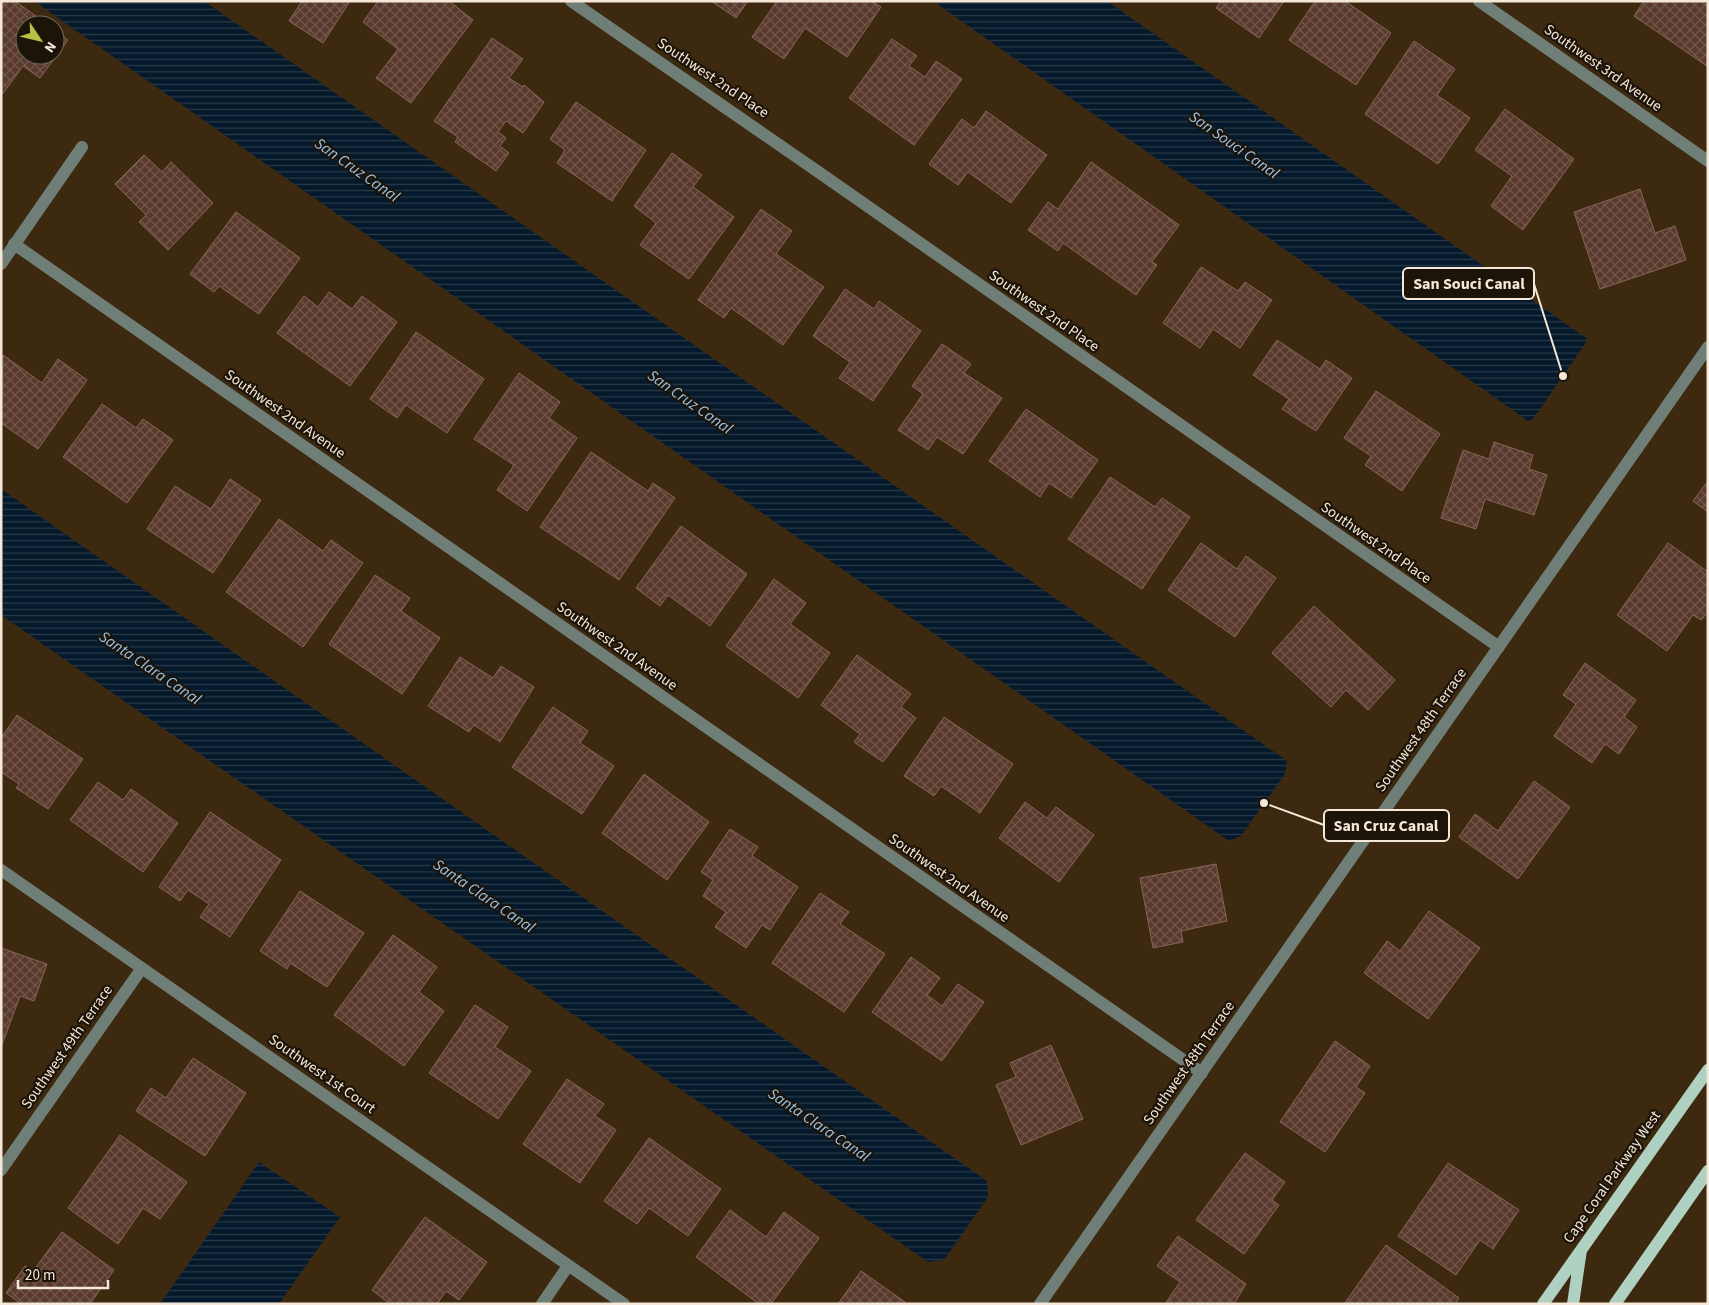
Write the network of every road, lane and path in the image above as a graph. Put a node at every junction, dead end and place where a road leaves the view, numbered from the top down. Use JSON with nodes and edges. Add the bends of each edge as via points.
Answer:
{"nodes":[{"id":1,"x":571,"y":1,"type":"edge"},
{"id":2,"x":1479,"y":1,"type":"edge"},
{"id":3,"x":82,"y":147,"type":"dead end"},
{"id":4,"x":1708,"y":161,"type":"edge"},
{"id":5,"x":14,"y":244,"type":"junction"},
{"id":6,"x":1,"y":264,"type":"edge"},
{"id":7,"x":1708,"y":347,"type":"edge"},
{"id":8,"x":1499,"y":647,"type":"junction"},
{"id":9,"x":1,"y":870,"type":"edge"},
{"id":10,"x":142,"y":968,"type":"junction"},
{"id":11,"x":1708,"y":1070,"type":"edge"},
{"id":12,"x":1202,"y":1073,"type":"junction"},
{"id":13,"x":1,"y":1170,"type":"edge"},
{"id":14,"x":1708,"y":1171,"type":"edge"},
{"id":15,"x":1582,"y":1248,"type":"junction"},
{"id":16,"x":568,"y":1266,"type":"junction"},
{"id":17,"x":542,"y":1304,"type":"edge"},
{"id":18,"x":624,"y":1304,"type":"edge"},
{"id":19,"x":1040,"y":1304,"type":"edge"},
{"id":20,"x":1543,"y":1304,"type":"edge"},
{"id":21,"x":1573,"y":1304,"type":"edge"},
{"id":22,"x":1615,"y":1304,"type":"edge"}],
"edges":[{"from":1,"to":8,"type":"street","name":"Southwest 2nd Place"},
{"from":2,"to":4,"type":"street","name":"Southwest 3rd Avenue"},
{"from":3,"to":5,"type":"street"},
{"from":5,"to":6,"type":"street"},
{"from":5,"to":12,"type":"street","name":"Southwest 2nd Avenue"},
{"from":7,"to":8,"type":"street","name":"Southwest 48th Terrace"},
{"from":8,"to":12,"type":"street","name":"Southwest 48th Terrace"},
{"from":9,"to":10,"type":"street","name":"Southwest 1st Court"},
{"from":10,"to":13,"type":"street","name":"Southwest 49th Terrace"},
{"from":10,"to":16,"type":"street","name":"Southwest 1st Court"},
{"from":11,"to":15,"type":"main road","name":"Cape Coral Parkway West"},
{"from":12,"to":19,"type":"street","name":"Southwest 48th Terrace"},
{"from":14,"to":22,"type":"main road"},
{"from":15,"to":20,"type":"main road","name":"Cape Coral Parkway West"},
{"from":15,"to":21,"type":"main road"},
{"from":16,"to":17,"type":"street"},
{"from":16,"to":18,"type":"street","name":"Southwest 1st Court"}]}
